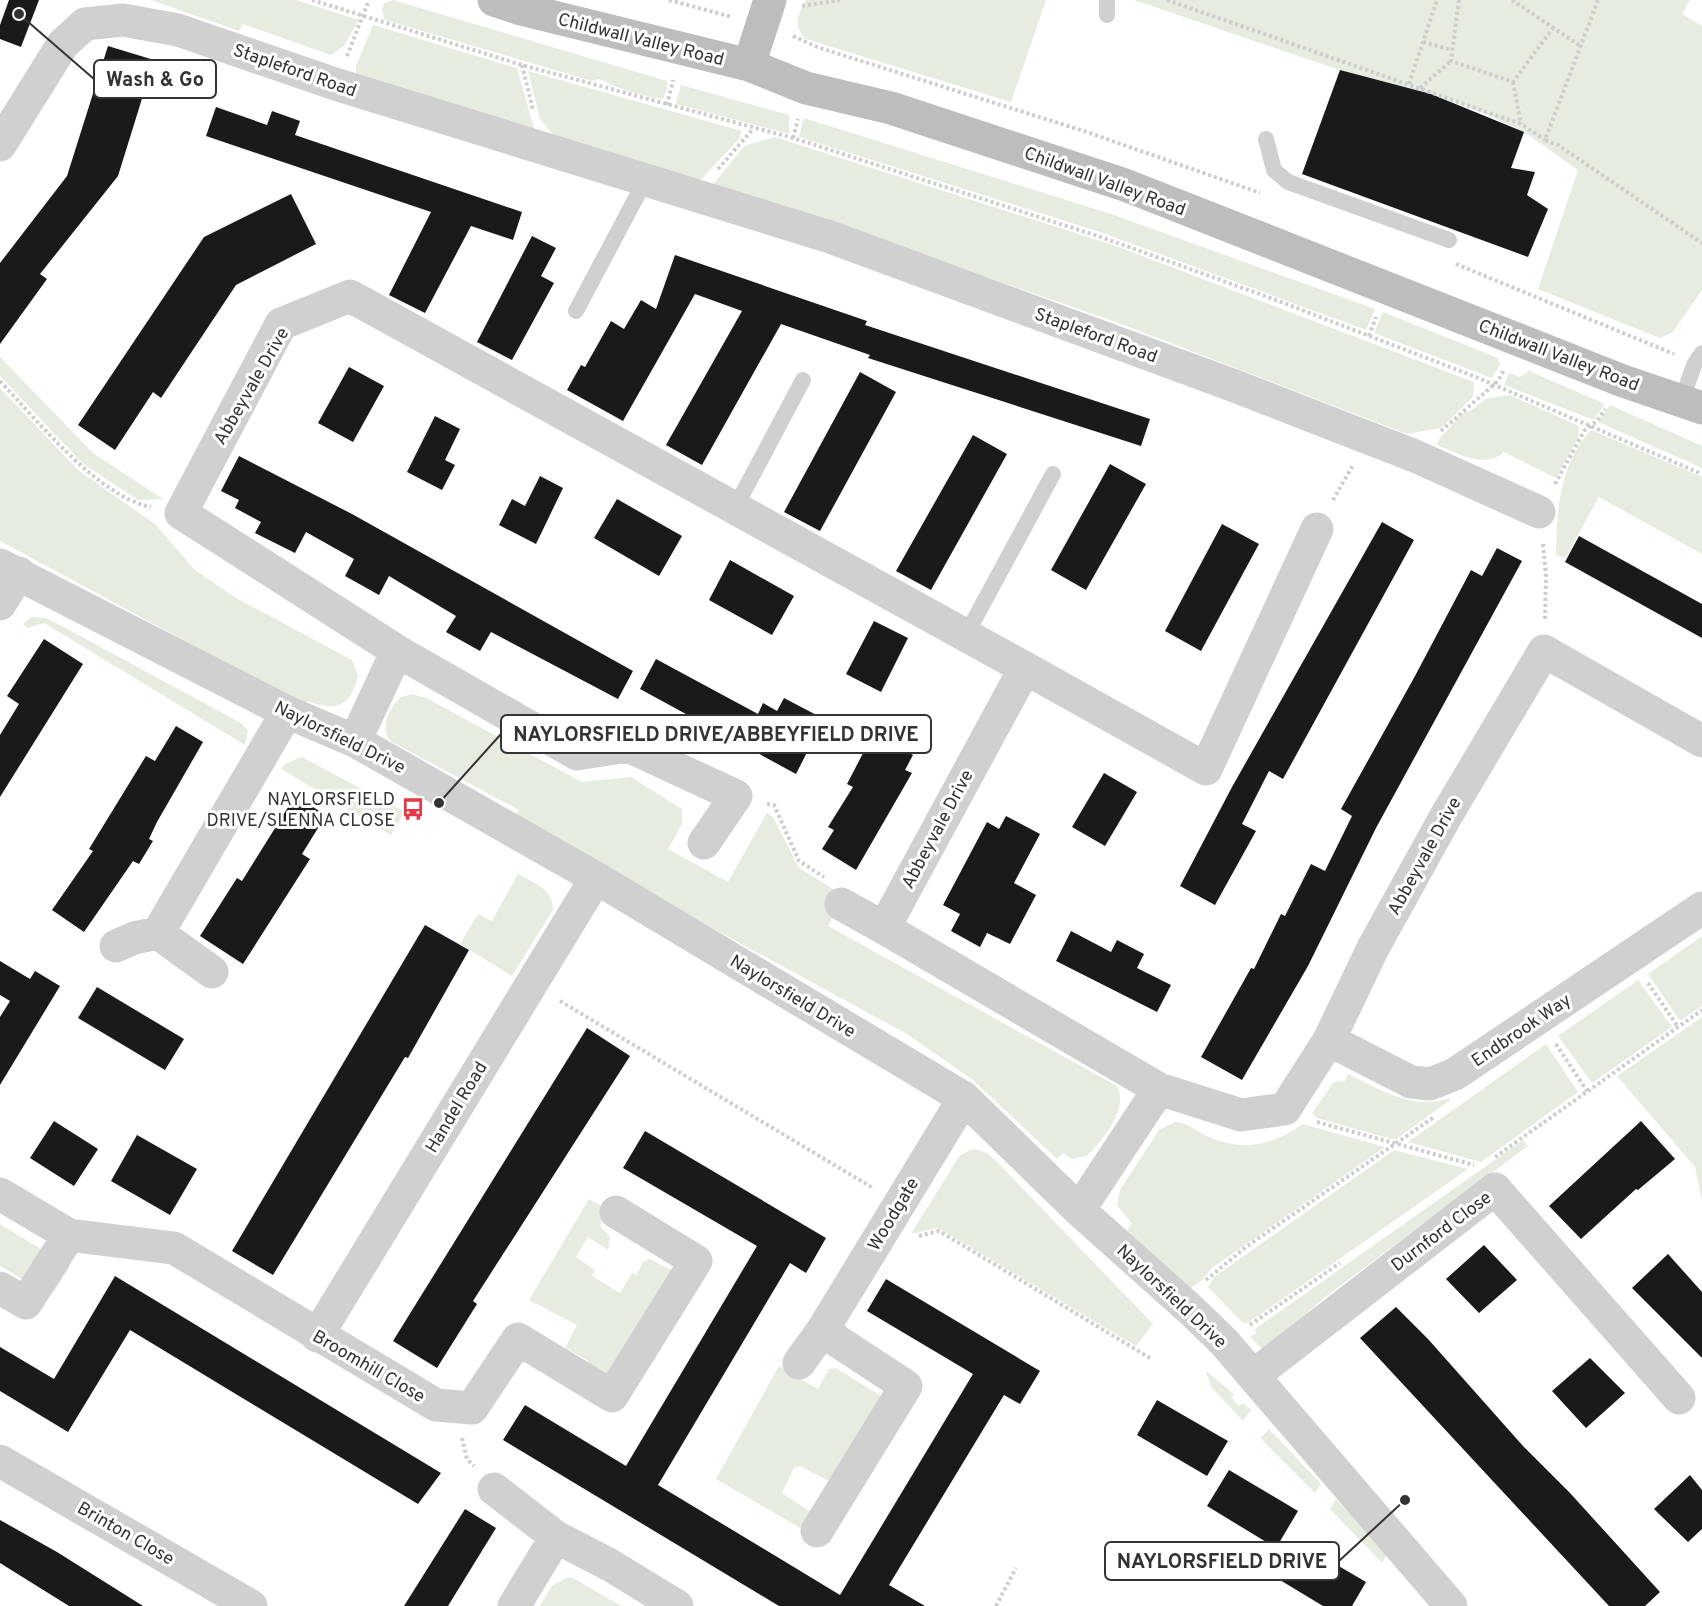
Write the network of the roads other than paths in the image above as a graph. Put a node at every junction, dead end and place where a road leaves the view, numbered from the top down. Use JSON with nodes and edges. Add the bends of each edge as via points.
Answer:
{"nodes":[{"id":1,"x":494,"y":0,"type":"edge"},
{"id":2,"x":770,"y":0,"type":"edge"},
{"id":3,"x":550,"y":8,"type":"edge"},
{"id":4,"x":749,"y":65,"type":"junction"},
{"id":5,"x":1266,"y":139,"type":"dead end"},
{"id":6,"x":0,"y":145,"type":"edge"},
{"id":7,"x":646,"y":179,"type":"junction"},
{"id":8,"x":1449,"y":240,"type":"dead end"},
{"id":9,"x":576,"y":311,"type":"dead end"},
{"id":10,"x":1702,"y":353,"type":"edge"},
{"id":11,"x":803,"y":380,"type":"dead end"},
{"id":12,"x":1692,"y":403,"type":"edge"},
{"id":13,"x":1053,"y":474,"type":"dead end"},
{"id":14,"x":735,"y":508,"type":"junction"},
{"id":15,"x":1539,"y":512,"type":"road end"},
{"id":16,"x":1317,"y":529,"type":"road end"},
{"id":17,"x":10,"y":569,"type":"edge"},
{"id":18,"x":0,"y":604,"type":"edge"},
{"id":19,"x":966,"y":635,"type":"junction"},
{"id":20,"x":397,"y":651,"type":"junction"},
{"id":21,"x":1025,"y":668,"type":"junction"},
{"id":22,"x":287,"y":712,"type":"junction"},
{"id":23,"x":356,"y":741,"type":"junction"},
{"id":24,"x":1702,"y":741,"type":"edge"},
{"id":25,"x":704,"y":843,"type":"dead end"},
{"id":26,"x":596,"y":878,"type":"junction"},
{"id":27,"x":841,"y":904,"type":"road end"},
{"id":28,"x":1702,"y":908,"type":"edge"},
{"id":29,"x":884,"y":928,"type":"junction"},
{"id":30,"x":158,"y":933,"type":"junction"},
{"id":31,"x":116,"y":946,"type":"dead end"},
{"id":32,"x":212,"y":972,"type":"dead end"},
{"id":33,"x":1329,"y":1040,"type":"junction"},
{"id":34,"x":1159,"y":1089,"type":"junction"},
{"id":35,"x":964,"y":1098,"type":"junction"},
{"id":36,"x":0,"y":1194,"type":"edge"},
{"id":37,"x":1079,"y":1210,"type":"junction"},
{"id":38,"x":616,"y":1212,"type":"dead end"},
{"id":39,"x":69,"y":1235,"type":"junction"},
{"id":40,"x":0,"y":1288,"type":"edge"},
{"id":41,"x":822,"y":1330,"type":"junction"},
{"id":42,"x":317,"y":1336,"type":"junction"},
{"id":43,"x":799,"y":1363,"type":"dead end"},
{"id":44,"x":1253,"y":1376,"type":"junction"},
{"id":45,"x":1679,"y":1398,"type":"dead end"},
{"id":46,"x":0,"y":1461,"type":"edge"},
{"id":47,"x":494,"y":1489,"type":"road end"},
{"id":48,"x":818,"y":1531,"type":"dead end"},
{"id":49,"x":556,"y":1537,"type":"junction"},
{"id":50,"x":251,"y":1606,"type":"edge"},
{"id":51,"x":514,"y":1606,"type":"edge"},
{"id":52,"x":677,"y":1606,"type":"edge"},
{"id":53,"x":1451,"y":1606,"type":"edge"}],
"edges":[{"from":1,"to":3,"type":"main road","name":"Childwall Valley Road"},
{"from":2,"to":4,"type":"main road"},
{"from":3,"to":4,"type":"main road","name":"Childwall Valley Road"},
{"from":4,"to":12,"type":"main road","name":"Childwall Valley Road","via":[[806,88],[891,108],[1125,185],[1623,381]]},
{"from":5,"to":8,"type":"lane","via":[[1274,170],[1288,182]]},
{"from":6,"to":7,"type":"street","name":"Stapleford Road","via":[[63,44],[85,24],[123,20],[178,30],[335,84]]},
{"from":7,"to":9,"type":"lane"},
{"from":7,"to":15,"type":"street","name":"Stapleford Road","via":[[830,237],[1232,385],[1415,456]]},
{"from":10,"to":12,"type":"lane","via":[[1694,365]]},
{"from":11,"to":14,"type":"lane"},
{"from":13,"to":19,"type":"lane"},
{"from":14,"to":19,"type":"street","name":"Abbeyvale Drive"},
{"from":14,"to":20,"type":"street","name":"Abbeyvale Drive","via":[[350,296],[281,324],[181,513]]},
{"from":16,"to":21,"type":"street","name":"Abbeyvale Drive","via":[[1206,769]]},
{"from":17,"to":18,"type":"street"},
{"from":17,"to":22,"type":"street","name":"Naylorsfield Drive"},
{"from":19,"to":21,"type":"street","name":"Abbeyvale Drive"},
{"from":20,"to":23,"type":"street"},
{"from":20,"to":25,"type":"street","via":[[577,754],[628,746],[736,796]]},
{"from":21,"to":29,"type":"street","name":"Abbeyvale Drive"},
{"from":22,"to":23,"type":"street","name":"Naylorsfield Drive"},
{"from":22,"to":30,"type":"street"},
{"from":23,"to":26,"type":"street","name":"Naylorsfield Drive"},
{"from":24,"to":33,"type":"street","name":"Abbeyvale Drive","via":[[1544,651],[1390,917]]},
{"from":26,"to":35,"type":"street","name":"Naylorsfield Drive"},
{"from":26,"to":42,"type":"street","name":"Handel Road"},
{"from":27,"to":29,"type":"street"},
{"from":28,"to":33,"type":"street","name":"Endbrook Way","via":[[1455,1074],[1430,1084],[1411,1082]]},
{"from":29,"to":34,"type":"street"},
{"from":30,"to":31,"type":"street"},
{"from":30,"to":32,"type":"street"},
{"from":33,"to":34,"type":"street","name":"Abbeyvale Drive","via":[[1285,1109],[1240,1115]]},
{"from":34,"to":37,"type":"street"},
{"from":35,"to":37,"type":"street","name":"Naylorsfield Drive"},
{"from":35,"to":41,"type":"street","name":"Woodgate"},
{"from":36,"to":39,"type":"street","name":"Broomhill Close"},
{"from":37,"to":44,"type":"street","name":"Naylorsfield Drive","via":[[1192,1311]]},
{"from":38,"to":42,"type":"street","name":"Broomhill Close","via":[[696,1261],[612,1395],[518,1339],[472,1408],[436,1405]]},
{"from":39,"to":40,"type":"street","via":[[26,1303]]},
{"from":39,"to":42,"type":"street","name":"Broomhill Close","via":[[174,1248]]},
{"from":41,"to":43,"type":"street","name":"Woodgate"},
{"from":41,"to":48,"type":"street","via":[[906,1386]]},
{"from":44,"to":45,"type":"street","name":"Durnford Close","via":[[1495,1189]]},
{"from":44,"to":53,"type":"street","name":"Naylorsfield Drive"},
{"from":46,"to":50,"type":"street","name":"Brinton Close"},
{"from":47,"to":49,"type":"street"},
{"from":49,"to":51,"type":"street"},
{"from":49,"to":52,"type":"street"}]}
